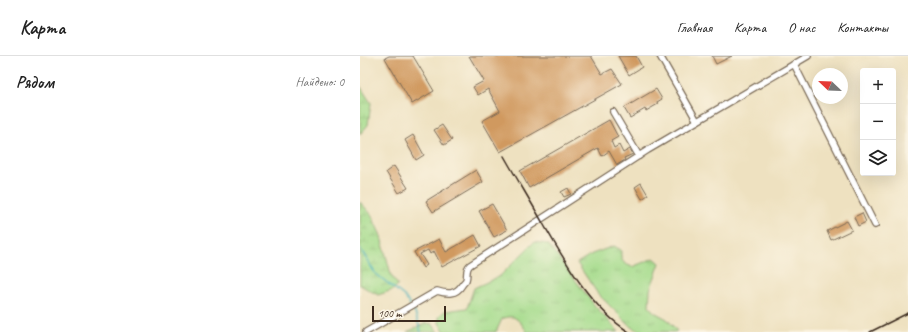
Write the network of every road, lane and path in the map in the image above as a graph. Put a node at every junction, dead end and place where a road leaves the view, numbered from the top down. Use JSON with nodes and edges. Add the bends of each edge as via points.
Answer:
{"nodes":[{"id":1,"x":660,"y":56,"type":"edge"},
{"id":2,"x":808,"y":56,"type":"edge"},
{"id":3,"x":794,"y":64,"type":"junction"},
{"id":4,"x":613,"y":112,"type":"dead end"},
{"id":5,"x":697,"y":121,"type":"junction"},
{"id":6,"x":639,"y":156,"type":"junction"},
{"id":7,"x":875,"y":225,"type":"dead end"},
{"id":8,"x":366,"y":332,"type":"edge"}],
"edges":[{"from":1,"to":5,"type":"street"},
{"from":2,"to":3,"type":"street"},
{"from":3,"to":5,"type":"street"},
{"from":3,"to":7,"type":"street"},
{"from":4,"to":6,"type":"street"},
{"from":5,"to":6,"type":"street"},
{"from":6,"to":8,"type":"street","via":[[470,265],[467,268],[466,279],[454,293],[437,290]]}]}
